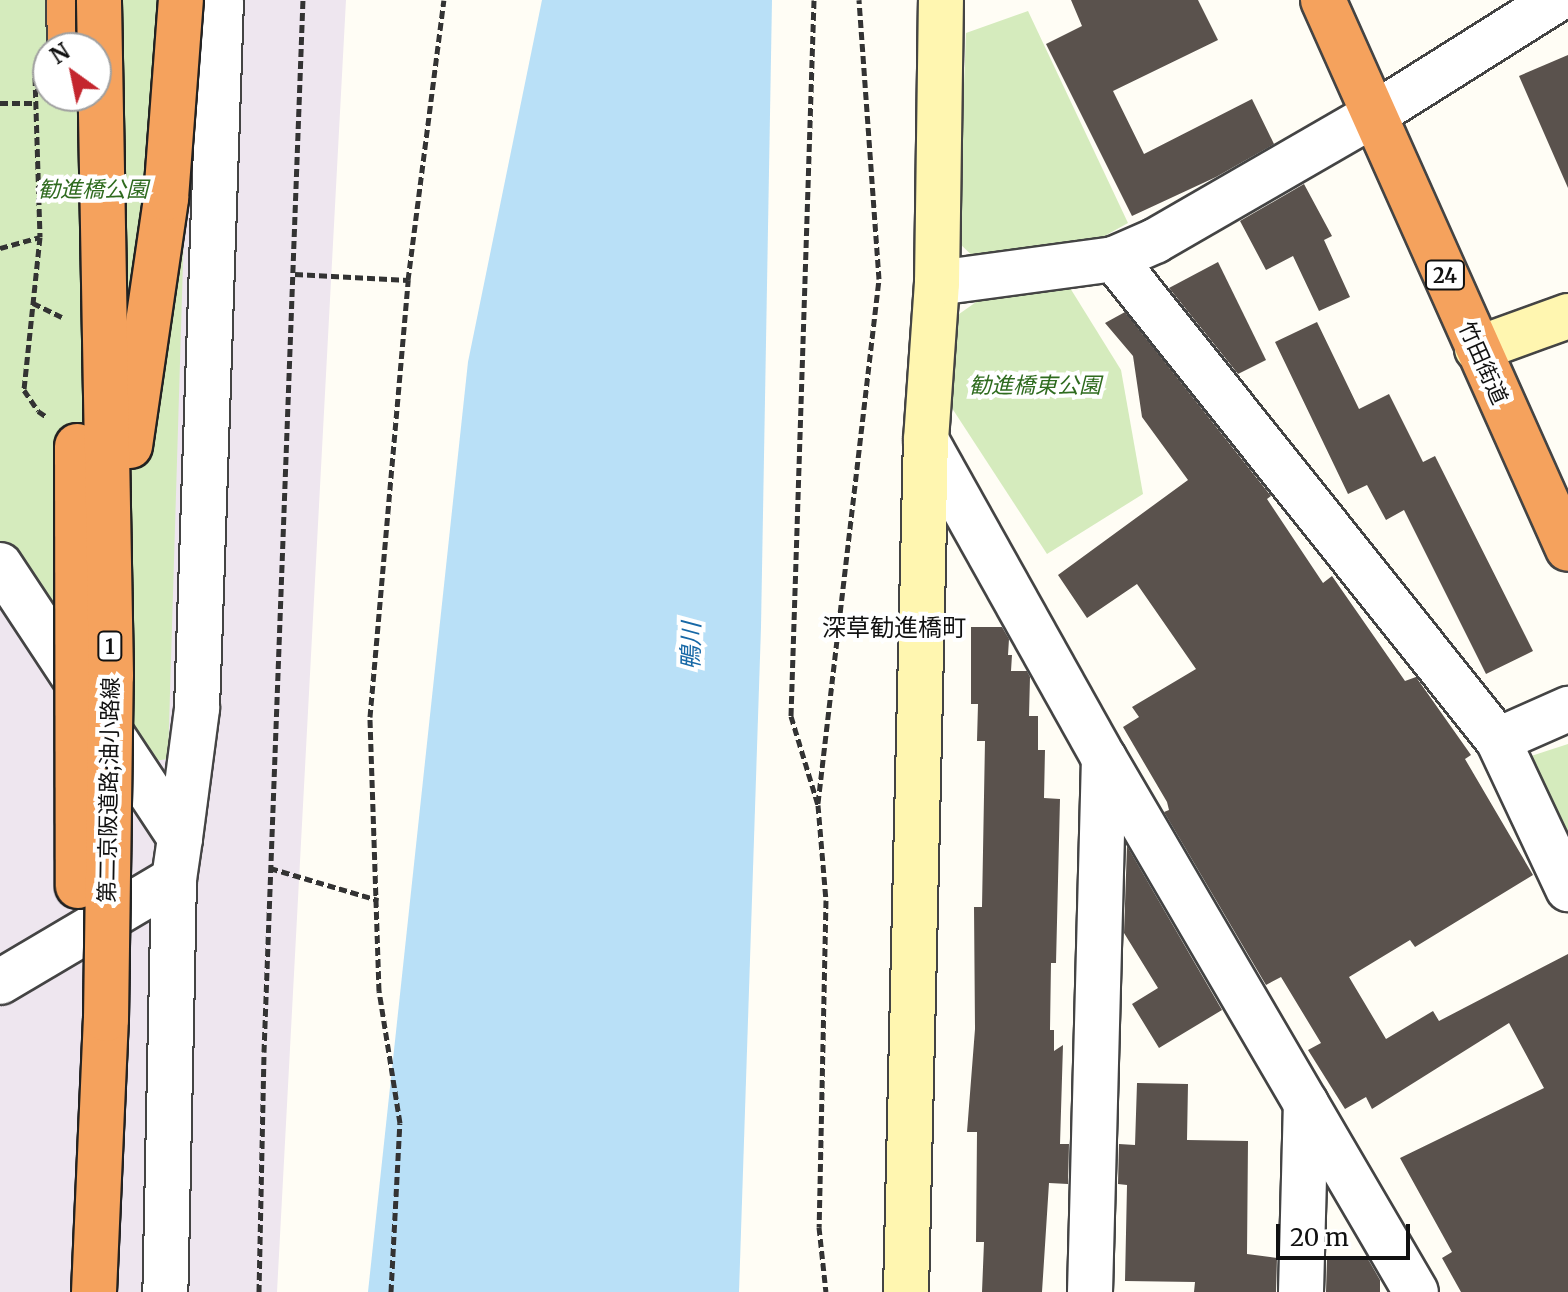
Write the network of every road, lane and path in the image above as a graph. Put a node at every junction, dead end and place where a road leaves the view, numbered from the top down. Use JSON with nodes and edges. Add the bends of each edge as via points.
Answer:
{"nodes":[{"id":1,"x":69,"y":0,"type":"edge"},
{"id":2,"x":99,"y":0,"type":"edge"},
{"id":3,"x":181,"y":0,"type":"edge"},
{"id":4,"x":221,"y":0,"type":"edge"},
{"id":5,"x":303,"y":0,"type":"edge"},
{"id":6,"x":444,"y":0,"type":"edge"},
{"id":7,"x":814,"y":0,"type":"edge"},
{"id":8,"x":859,"y":0,"type":"edge"},
{"id":9,"x":941,"y":0,"type":"edge"},
{"id":10,"x":1323,"y":0,"type":"edge"},
{"id":11,"x":1556,"y":0,"type":"edge"},
{"id":12,"x":70,"y":32,"type":"edge"},
{"id":13,"x":32,"y":101,"type":"edge"},
{"id":14,"x":0,"y":103,"type":"edge"},
{"id":15,"x":55,"y":112,"type":"edge"},
{"id":16,"x":1375,"y":114,"type":"junction"},
{"id":17,"x":40,"y":237,"type":"dead end"},
{"id":18,"x":0,"y":248,"type":"edge"},
{"id":19,"x":1114,"y":259,"type":"junction"},
{"id":20,"x":295,"y":274,"type":"junction"},
{"id":21,"x":408,"y":280,"type":"junction"},
{"id":22,"x":937,"y":283,"type":"junction"},
{"id":23,"x":1568,"y":316,"type":"edge"},
{"id":24,"x":1477,"y":349,"type":"junction"},
{"id":25,"x":926,"y":440,"type":"junction"},
{"id":26,"x":1568,"y":549,"type":"edge"},
{"id":27,"x":0,"y":565,"type":"edge"},
{"id":28,"x":111,"y":676,"type":"junction"},
{"id":29,"x":1568,"y":709,"type":"edge"},
{"id":30,"x":1498,"y":740,"type":"junction"},
{"id":31,"x":1104,"y":758,"type":"junction"},
{"id":32,"x":818,"y":805,"type":"junction"},
{"id":33,"x":177,"y":859,"type":"junction"},
{"id":34,"x":270,"y":868,"type":"junction"},
{"id":35,"x":1568,"y":889,"type":"edge"},
{"id":36,"x":378,"y":900,"type":"junction"},
{"id":37,"x":0,"y":982,"type":"edge"},
{"id":38,"x":1306,"y":1103,"type":"junction"},
{"id":39,"x":72,"y":1292,"type":"edge"},
{"id":40,"x":94,"y":1292,"type":"edge"},
{"id":41,"x":165,"y":1292,"type":"edge"},
{"id":42,"x":259,"y":1292,"type":"edge"},
{"id":43,"x":391,"y":1292,"type":"edge"},
{"id":44,"x":826,"y":1292,"type":"edge"},
{"id":45,"x":906,"y":1292,"type":"edge"},
{"id":46,"x":1090,"y":1292,"type":"edge"},
{"id":47,"x":1301,"y":1292,"type":"edge"},
{"id":48,"x":1416,"y":1292,"type":"edge"}],
"edges":[{"from":1,"to":12,"type":"highway"},
{"from":2,"to":28,"type":"highway","name":"第二京阪道路;油小路線","number":"1","bridge":true},
{"from":3,"to":28,"type":"highway","bridge":true,"via":[[166,198],[134,405]]},
{"from":4,"to":33,"type":"street","via":[[197,708]]},
{"from":5,"to":20,"type":"path"},
{"from":6,"to":21,"type":"path"},
{"from":7,"to":32,"type":"path","via":[[791,716]]},
{"from":8,"to":32,"type":"path","via":[[879,279]]},
{"from":9,"to":22,"type":"street"},
{"from":10,"to":16,"type":"highway","name":"竹田街道","number":"24"},
{"from":11,"to":16,"type":"street"},
{"from":13,"to":14,"type":"path"},
{"from":15,"to":39,"type":"highway","name":"第二京阪道路;油小路線","number":"1","bridge":true,"via":[[78,674]]},
{"from":16,"to":19,"type":"street","via":[[1155,241]]},
{"from":16,"to":24,"type":"highway","name":"竹田街道","number":"24"},
{"from":17,"to":18,"type":"path"},
{"from":19,"to":22,"type":"street"},
{"from":19,"to":30,"type":"street"},
{"from":20,"to":21,"type":"path"},
{"from":20,"to":34,"type":"path"},
{"from":21,"to":36,"type":"path","via":[[370,717]]},
{"from":22,"to":25,"type":"street"},
{"from":23,"to":24,"type":"street"},
{"from":24,"to":26,"type":"highway","name":"竹田街道","number":"24"},
{"from":25,"to":31,"type":"street"},
{"from":25,"to":45,"type":"street"},
{"from":27,"to":33,"type":"street"},
{"from":28,"to":40,"type":"highway","name":"第二京阪道路;油小路線","number":"1","bridge":true,"via":[[106,1019]]},
{"from":29,"to":30,"type":"street"},
{"from":30,"to":35,"type":"street"},
{"from":31,"to":38,"type":"street"},
{"from":31,"to":46,"type":"street"},
{"from":32,"to":44,"type":"path","via":[[826,900],[819,1227]]},
{"from":33,"to":37,"type":"street"},
{"from":33,"to":41,"type":"street"},
{"from":34,"to":36,"type":"path"},
{"from":34,"to":42,"type":"path"},
{"from":36,"to":43,"type":"path","via":[[379,991],[400,1123]]},
{"from":38,"to":47,"type":"street"},
{"from":38,"to":48,"type":"street"}]}
